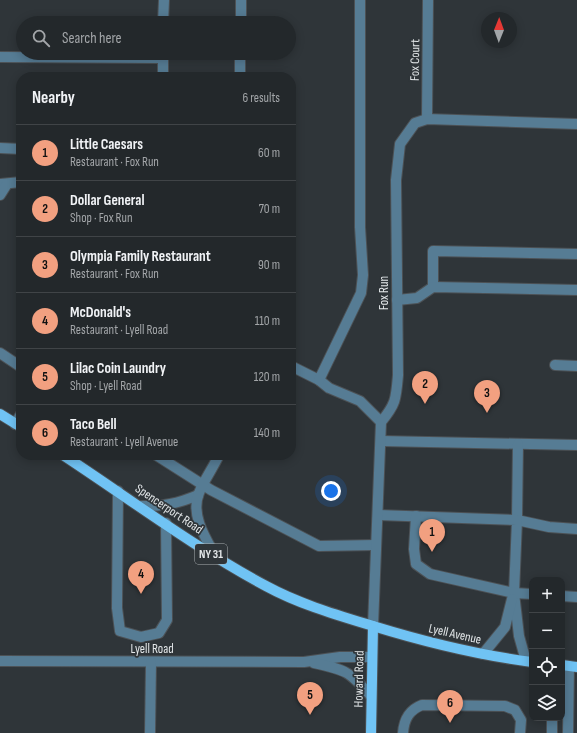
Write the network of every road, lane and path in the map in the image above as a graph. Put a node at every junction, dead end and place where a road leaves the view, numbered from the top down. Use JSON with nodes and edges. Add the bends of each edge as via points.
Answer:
{"nodes":[{"id":1,"x":164,"y":0,"type":"edge"},
{"id":2,"x":241,"y":0,"type":"edge"},
{"id":3,"x":360,"y":0,"type":"edge"},
{"id":4,"x":428,"y":0,"type":"edge"},
{"id":5,"x":163,"y":16,"type":"edge"},
{"id":6,"x":241,"y":16,"type":"edge"},
{"id":7,"x":0,"y":57,"type":"edge"},
{"id":8,"x":16,"y":57,"type":"edge"},
{"id":9,"x":163,"y":60,"type":"edge"},
{"id":10,"x":240,"y":60,"type":"edge"},
{"id":11,"x":163,"y":72,"type":"edge"},
{"id":12,"x":240,"y":72,"type":"edge"},
{"id":13,"x":427,"y":119,"type":"junction"},
{"id":14,"x":577,"y":124,"type":"edge"},
{"id":15,"x":0,"y":148,"type":"edge"},
{"id":16,"x":16,"y":149,"type":"edge"},
{"id":17,"x":16,"y":183,"type":"edge"},
{"id":18,"x":4,"y":184,"type":"edge"},
{"id":19,"x":0,"y":195,"type":"edge"},
{"id":20,"x":577,"y":254,"type":"edge"},
{"id":21,"x":433,"y":288,"type":"junction"},
{"id":22,"x":577,"y":290,"type":"edge"},
{"id":23,"x":397,"y":300,"type":"junction"},
{"id":24,"x":0,"y":353,"type":"edge"},
{"id":25,"x":16,"y":364,"type":"edge"},
{"id":26,"x":555,"y":365,"type":"dead end"},
{"id":27,"x":577,"y":366,"type":"edge"},
{"id":28,"x":296,"y":368,"type":"edge"},
{"id":29,"x":319,"y":380,"type":"junction"},
{"id":30,"x":0,"y":414,"type":"edge"},
{"id":31,"x":381,"y":422,"type":"junction"},
{"id":32,"x":16,"y":425,"type":"edge"},
{"id":33,"x":381,"y":441,"type":"junction"},
{"id":34,"x":518,"y":444,"type":"junction"},
{"id":35,"x":577,"y":445,"type":"edge"},
{"id":36,"x":71,"y":460,"type":"edge"},
{"id":37,"x":164,"y":460,"type":"edge"},
{"id":38,"x":216,"y":460,"type":"edge"},
{"id":39,"x":204,"y":485,"type":"junction"},
{"id":40,"x":118,"y":491,"type":"junction"},
{"id":41,"x":198,"y":495,"type":"junction"},
{"id":42,"x":141,"y":506,"type":"junction"},
{"id":43,"x":378,"y":515,"type":"junction"},
{"id":44,"x":416,"y":516,"type":"junction"},
{"id":45,"x":517,"y":520,"type":"junction"},
{"id":46,"x":166,"y":523,"type":"junction"},
{"id":47,"x":577,"y":528,"type":"edge"},
{"id":48,"x":376,"y":545,"type":"junction"},
{"id":49,"x":216,"y":557,"type":"junction"},
{"id":50,"x":514,"y":593,"type":"junction"},
{"id":51,"x":529,"y":594,"type":"edge"},
{"id":52,"x":565,"y":596,"type":"edge"},
{"id":53,"x":577,"y":597,"type":"edge"},
{"id":54,"x":373,"y":626,"type":"junction"},
{"id":55,"x":483,"y":654,"type":"junction"},
{"id":56,"x":372,"y":657,"type":"junction"},
{"id":57,"x":0,"y":661,"type":"edge"},
{"id":58,"x":529,"y":661,"type":"edge"},
{"id":59,"x":151,"y":662,"type":"junction"},
{"id":60,"x":304,"y":662,"type":"junction"},
{"id":61,"x":569,"y":666,"type":"edge"},
{"id":62,"x":371,"y":696,"type":"junction"},
{"id":63,"x":552,"y":721,"type":"edge"},
{"id":64,"x":150,"y":733,"type":"edge"},
{"id":65,"x":371,"y":733,"type":"edge"},
{"id":66,"x":404,"y":733,"type":"edge"},
{"id":67,"x":520,"y":733,"type":"edge"},
{"id":68,"x":552,"y":733,"type":"edge"},
{"id":69,"x":568,"y":733,"type":"edge"}],
"edges":[{"from":1,"to":5,"type":"street"},
{"from":2,"to":6,"type":"street"},
{"from":3,"to":29,"type":"street","via":[[360,227],[363,275],[361,293]]},
{"from":4,"to":13,"type":"street","name":"Fox Court"},
{"from":7,"to":8,"type":"street"},
{"from":9,"to":11,"type":"street"},
{"from":10,"to":12,"type":"street"},
{"from":13,"to":14,"type":"street"},
{"from":13,"to":23,"type":"street","name":"Fox Run","via":[[415,123],[400,144],[396,180]]},
{"from":15,"to":16,"type":"street"},
{"from":17,"to":18,"type":"street"},
{"from":18,"to":19,"type":"street"},
{"from":20,"to":21,"type":"street","via":[[433,251]]},
{"from":21,"to":22,"type":"street"},
{"from":21,"to":23,"type":"street","via":[[418,298]]},
{"from":23,"to":31,"type":"street","name":"Fox Run","via":[[397,393],[393,408]]},
{"from":24,"to":25,"type":"street"},
{"from":26,"to":27,"type":"street"},
{"from":28,"to":29,"type":"street"},
{"from":29,"to":31,"type":"street","via":[[329,388],[360,401]]},
{"from":30,"to":32,"type":"main road"},
{"from":31,"to":33,"type":"street"},
{"from":33,"to":34,"type":"street"},
{"from":33,"to":43,"type":"street"},
{"from":34,"to":35,"type":"street"},
{"from":34,"to":45,"type":"street"},
{"from":36,"to":40,"type":"main road","name":"Spencerport Road","number":"NY 31"},
{"from":37,"to":39,"type":"street"},
{"from":38,"to":39,"type":"street"},
{"from":39,"to":41,"type":"street"},
{"from":39,"to":48,"type":"street","via":[[318,546]]},
{"from":40,"to":42,"type":"main road","name":"Spencerport Road","number":"NY 31"},
{"from":40,"to":46,"type":"street","via":[[117,608],[120,631],[141,637],[159,633],[167,620]]},
{"from":41,"to":42,"type":"street","via":[[166,506]]},
{"from":41,"to":49,"type":"street","via":[[199,523]]},
{"from":42,"to":46,"type":"main road","name":"Spencerport Road","number":"NY 31"},
{"from":43,"to":44,"type":"street"},
{"from":43,"to":48,"type":"street"},
{"from":44,"to":45,"type":"street"},
{"from":44,"to":50,"type":"street","via":[[416,564],[430,574]]},
{"from":45,"to":47,"type":"street","via":[[549,527]]},
{"from":45,"to":50,"type":"street"},
{"from":46,"to":49,"type":"main road","name":"Spencerport Road","number":"NY 31"},
{"from":48,"to":54,"type":"street"},
{"from":49,"to":54,"type":"main road","name":"Spencerport Road","number":"NY 31","via":[[267,587],[335,615]]},
{"from":50,"to":51,"type":"street"},
{"from":50,"to":55,"type":"street","via":[[505,627]]},
{"from":50,"to":58,"type":"street","via":[[519,636]]},
{"from":52,"to":53,"type":"street"},
{"from":54,"to":55,"type":"main road","name":"Lyell Avenue","number":"NY 31"},
{"from":54,"to":56,"type":"main road","name":"Howard Road"},
{"from":55,"to":58,"type":"main road","name":"Lyell Avenue","number":"NY 31"},
{"from":56,"to":60,"type":"street","name":"Lyell Road","via":[[340,657]]},
{"from":56,"to":62,"type":"main road","name":"Howard Road"},
{"from":57,"to":59,"type":"street","name":"Lyell Road"},
{"from":59,"to":60,"type":"street","name":"Lyell Road"},
{"from":59,"to":64,"type":"street"},
{"from":60,"to":62,"type":"street","name":"Lyell Road","via":[[341,669],[355,678]]},
{"from":61,"to":69,"type":"street"},
{"from":62,"to":65,"type":"main road","name":"Howard Road"},
{"from":63,"to":68,"type":"street"},
{"from":66,"to":67,"type":"street","via":[[406,717],[414,708],[422,705],[505,706],[515,710],[521,720]]}]}
